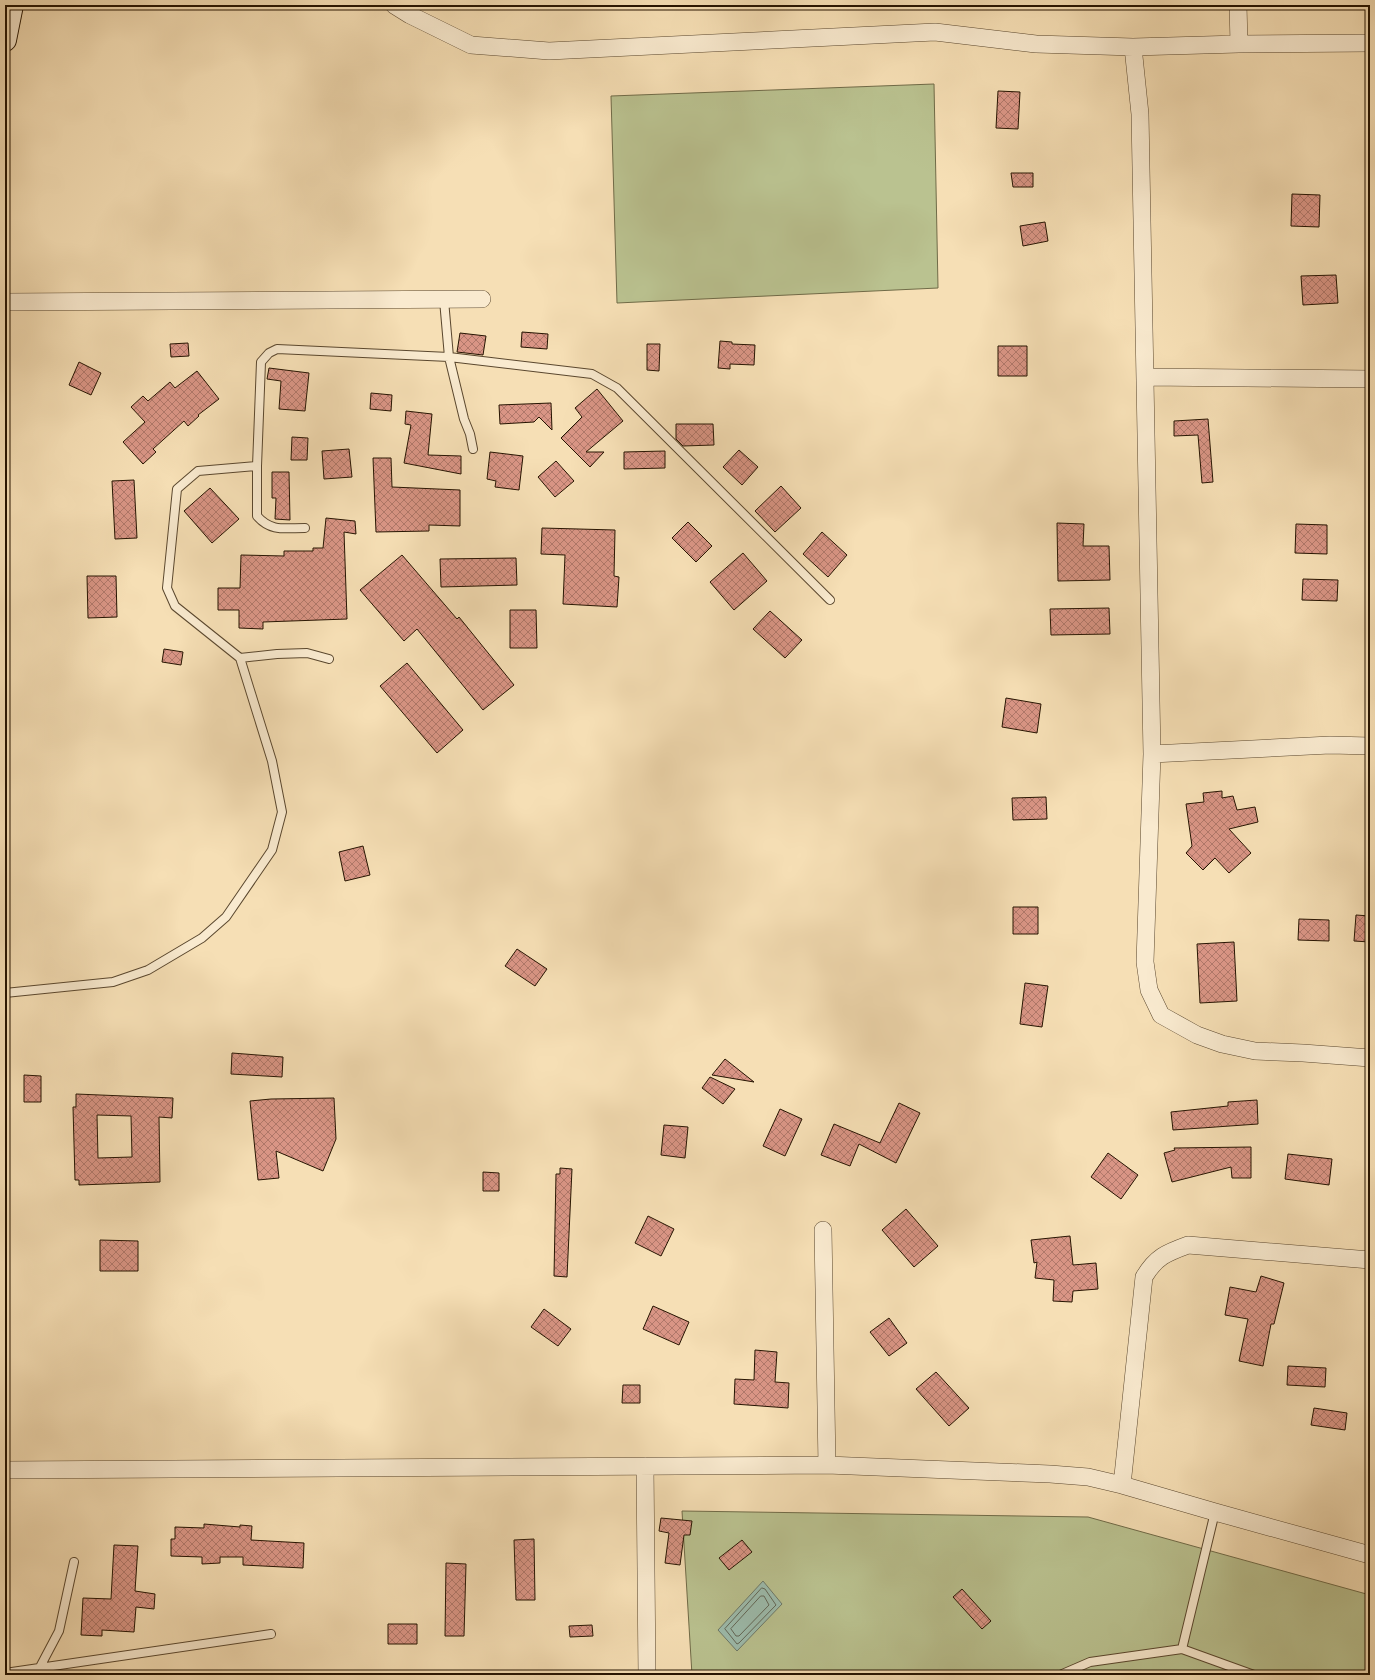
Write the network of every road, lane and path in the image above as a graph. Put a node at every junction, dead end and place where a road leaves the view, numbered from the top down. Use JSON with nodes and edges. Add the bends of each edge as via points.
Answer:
{"nodes":[{"id":1,"x":12,"y":5,"type":"edge"},
{"id":2,"x":394,"y":5,"type":"edge"},
{"id":3,"x":1238,"y":5,"type":"edge"},
{"id":4,"x":5,"y":40,"type":"edge"},
{"id":5,"x":1370,"y":43,"type":"edge"},
{"id":6,"x":1239,"y":44,"type":"junction"},
{"id":7,"x":1133,"y":47,"type":"junction"},
{"id":8,"x":482,"y":299,"type":"dead end"},
{"id":9,"x":444,"y":300,"type":"junction"},
{"id":10,"x":5,"y":302,"type":"edge"},
{"id":11,"x":449,"y":357,"type":"junction"},
{"id":12,"x":1145,"y":377,"type":"junction"},
{"id":13,"x":1370,"y":379,"type":"edge"},
{"id":14,"x":473,"y":449,"type":"dead end"},
{"id":15,"x":257,"y":466,"type":"junction"},
{"id":16,"x":305,"y":528,"type":"dead end"},
{"id":17,"x":830,"y":600,"type":"dead end"},
{"id":18,"x":240,"y":658,"type":"junction"},
{"id":19,"x":329,"y":659,"type":"dead end"},
{"id":20,"x":1370,"y":746,"type":"edge"},
{"id":21,"x":1152,"y":754,"type":"junction"},
{"id":22,"x":5,"y":993,"type":"edge"},
{"id":23,"x":1370,"y":1058,"type":"edge"},
{"id":24,"x":823,"y":1230,"type":"dead end"},
{"id":25,"x":1370,"y":1260,"type":"edge"},
{"id":26,"x":827,"y":1465,"type":"junction"},
{"id":27,"x":645,"y":1466,"type":"junction"},
{"id":28,"x":5,"y":1470,"type":"edge"},
{"id":29,"x":1122,"y":1485,"type":"junction"},
{"id":30,"x":1215,"y":1512,"type":"junction"},
{"id":31,"x":1370,"y":1555,"type":"edge"},
{"id":32,"x":74,"y":1562,"type":"dead end"},
{"id":33,"x":271,"y":1634,"type":"dead end"},
{"id":34,"x":1182,"y":1649,"type":"junction"},
{"id":35,"x":40,"y":1667,"type":"junction"},
{"id":36,"x":5,"y":1673,"type":"edge"},
{"id":37,"x":647,"y":1675,"type":"edge"},
{"id":38,"x":1060,"y":1675,"type":"edge"},
{"id":39,"x":1254,"y":1675,"type":"edge"}],
"edges":[{"from":1,"to":4,"type":"main road"},
{"from":2,"to":7,"type":"street","via":[[471,45],[549,51],[935,32],[1036,44]]},
{"from":3,"to":6,"type":"street"},
{"from":5,"to":6,"type":"street"},
{"from":6,"to":7,"type":"street"},
{"from":7,"to":12,"type":"street","via":[[1140,114]]},
{"from":8,"to":9,"type":"street"},
{"from":9,"to":10,"type":"street"},
{"from":9,"to":11,"type":"lane"},
{"from":11,"to":14,"type":"lane"},
{"from":11,"to":15,"type":"lane","via":[[277,349],[269,353],[261,362]]},
{"from":11,"to":17,"type":"lane","via":[[592,374],[617,388]]},
{"from":12,"to":13,"type":"street"},
{"from":12,"to":21,"type":"street"},
{"from":15,"to":16,"type":"lane","via":[[257,516],[274,528]]},
{"from":15,"to":18,"type":"lane","via":[[198,471],[177,489],[167,588],[175,606]]},
{"from":18,"to":19,"type":"lane","via":[[307,653]]},
{"from":18,"to":22,"type":"lane","via":[[272,762],[282,812],[272,850],[226,917],[202,938],[148,970],[113,982]]},
{"from":20,"to":21,"type":"street","via":[[1330,745]]},
{"from":21,"to":23,"type":"street","via":[[1145,962],[1149,990],[1161,1015],[1197,1035],[1222,1044],[1255,1051]]},
{"from":24,"to":26,"type":"street"},
{"from":25,"to":29,"type":"street","via":[[1188,1245],[1152,1264],[1144,1277]]},
{"from":26,"to":27,"type":"street"},
{"from":26,"to":29,"type":"street","via":[[1050,1474],[1088,1477]]},
{"from":27,"to":28,"type":"street"},
{"from":27,"to":37,"type":"street"},
{"from":29,"to":30,"type":"street"},
{"from":30,"to":31,"type":"street"},
{"from":30,"to":34,"type":"lane"},
{"from":32,"to":35,"type":"lane","via":[[59,1630]]},
{"from":33,"to":35,"type":"lane"},
{"from":34,"to":38,"type":"lane","via":[[1090,1662]]},
{"from":34,"to":39,"type":"lane"},
{"from":35,"to":36,"type":"lane"}]}
